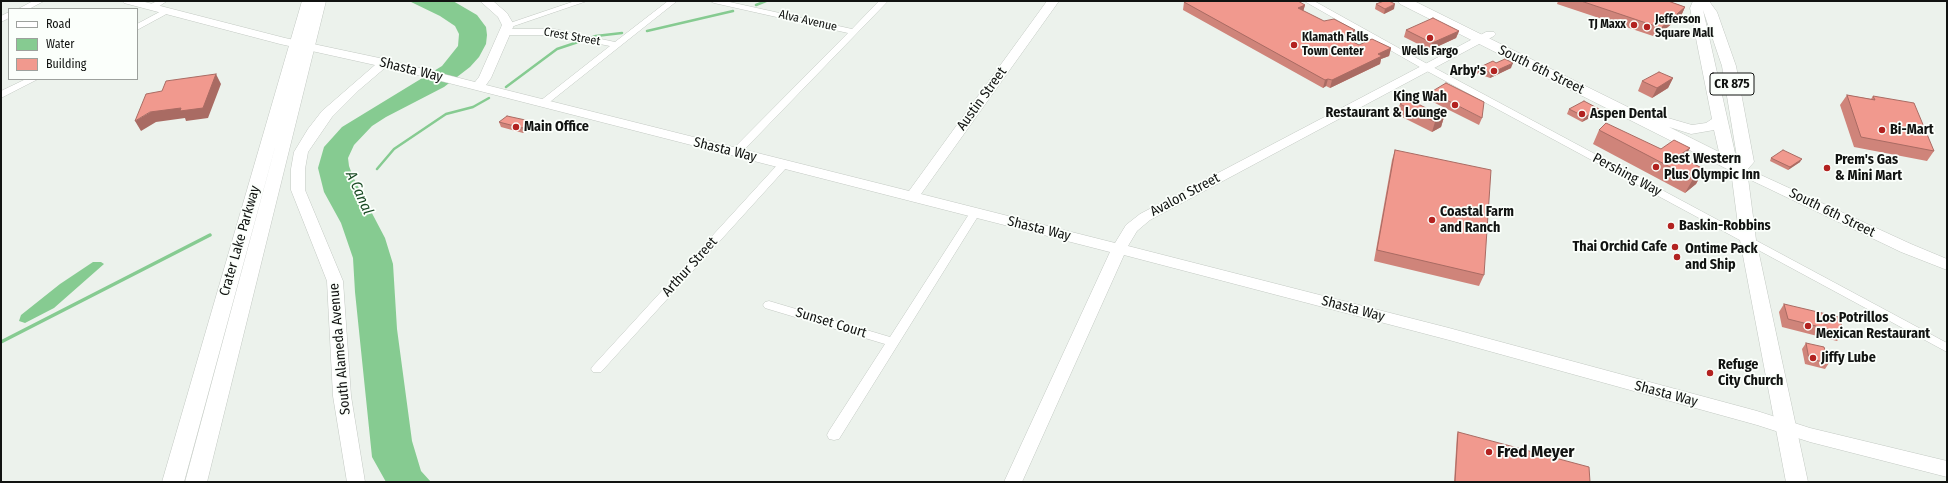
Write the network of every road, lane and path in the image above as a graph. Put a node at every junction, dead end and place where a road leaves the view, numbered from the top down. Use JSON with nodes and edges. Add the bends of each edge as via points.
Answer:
{"nodes":[{"id":1,"x":40,"y":1,"type":"edge"},
{"id":2,"x":128,"y":1,"type":"edge"},
{"id":3,"x":308,"y":1,"type":"edge"},
{"id":4,"x":320,"y":1,"type":"edge"},
{"id":5,"x":486,"y":1,"type":"edge"},
{"id":6,"x":582,"y":1,"type":"edge"},
{"id":7,"x":673,"y":1,"type":"edge"},
{"id":8,"x":714,"y":1,"type":"edge"},
{"id":9,"x":884,"y":1,"type":"edge"},
{"id":10,"x":1053,"y":1,"type":"edge"},
{"id":11,"x":1308,"y":1,"type":"edge"},
{"id":12,"x":1404,"y":1,"type":"edge"},
{"id":13,"x":1423,"y":1,"type":"edge"},
{"id":14,"x":1703,"y":1,"type":"edge"},
{"id":15,"x":725,"y":2,"type":"edge"},
{"id":16,"x":166,"y":6,"type":"edge"},
{"id":17,"x":24,"y":8,"type":"edge"},
{"id":18,"x":1698,"y":8,"type":"edge"},
{"id":19,"x":138,"y":26,"type":"edge"},
{"id":20,"x":506,"y":29,"type":"junction"},
{"id":21,"x":854,"y":32,"type":"junction"},
{"id":22,"x":1485,"y":37,"type":"junction"},
{"id":23,"x":1702,"y":39,"type":"junction"},
{"id":24,"x":1720,"y":39,"type":"junction"},
{"id":25,"x":302,"y":44,"type":"junction"},
{"id":26,"x":615,"y":45,"type":"junction"},
{"id":27,"x":1706,"y":58,"type":"junction"},
{"id":28,"x":384,"y":63,"type":"junction"},
{"id":29,"x":1428,"y":68,"type":"junction"},
{"id":30,"x":31,"y":80,"type":"edge"},
{"id":31,"x":1732,"y":82,"type":"junction"},
{"id":32,"x":478,"y":87,"type":"junction"},
{"id":33,"x":1,"y":95,"type":"edge"},
{"id":34,"x":1736,"y":103,"type":"junction"},
{"id":35,"x":543,"y":104,"type":"junction"},
{"id":36,"x":1657,"y":119,"type":"junction"},
{"id":37,"x":1721,"y":120,"type":"junction"},
{"id":38,"x":736,"y":152,"type":"junction"},
{"id":39,"x":1727,"y":154,"type":"junction"},
{"id":40,"x":783,"y":164,"type":"junction"},
{"id":41,"x":1742,"y":165,"type":"junction"},
{"id":42,"x":912,"y":197,"type":"junction"},
{"id":43,"x":975,"y":213,"type":"junction"},
{"id":44,"x":1748,"y":240,"type":"junction"},
{"id":45,"x":1120,"y":249,"type":"junction"},
{"id":46,"x":1947,"y":265,"type":"edge"},
{"id":47,"x":768,"y":305,"type":"dead end"},
{"id":48,"x":893,"y":342,"type":"junction"},
{"id":49,"x":1947,"y":348,"type":"edge"},
{"id":50,"x":597,"y":369,"type":"dead end"},
{"id":51,"x":1785,"y":427,"type":"junction"},
{"id":52,"x":834,"y":435,"type":"dead end"},
{"id":53,"x":1947,"y":469,"type":"edge"},
{"id":54,"x":173,"y":482,"type":"edge"},
{"id":55,"x":196,"y":482,"type":"edge"},
{"id":56,"x":356,"y":482,"type":"edge"},
{"id":57,"x":1013,"y":482,"type":"edge"},
{"id":58,"x":1797,"y":482,"type":"edge"}],
"edges":[{"from":1,"to":17,"type":"street"},
{"from":2,"to":16,"type":"street","name":"Shasta Way","via":[[152,7]]},
{"from":3,"to":25,"type":"main road","name":"Crater Lake Parkway"},
{"from":4,"to":25,"type":"main road","name":"Crater Lake Parkway"},
{"from":5,"to":20,"type":"street","via":[[504,15]]},
{"from":6,"to":20,"type":"street"},
{"from":7,"to":26,"type":"street"},
{"from":8,"to":15,"type":"street","name":"Alva Avenue"},
{"from":9,"to":21,"type":"street"},
{"from":10,"to":42,"type":"street","name":"Austin Street"},
{"from":11,"to":29,"type":"street","name":"Pershing Way"},
{"from":12,"to":22,"type":"main road","name":"South 6th Street"},
{"from":13,"to":22,"type":"main road","name":"South 6th Street"},
{"from":14,"to":24,"type":"main road","number":"CR 875","via":[[1711,12]]},
{"from":15,"to":21,"type":"street","name":"Alva Avenue"},
{"from":16,"to":19,"type":"street"},
{"from":16,"to":25,"type":"street","name":"Shasta Way"},
{"from":18,"to":23,"type":"main road","number":"CR 875"},
{"from":18,"to":24,"type":"main road","via":[[1711,37]]},
{"from":20,"to":26,"type":"street","name":"Crest Street","via":[[554,32]]},
{"from":20,"to":32,"type":"street","via":[[485,78]]},
{"from":21,"to":38,"type":"street"},
{"from":22,"to":29,"type":"street","name":"Avalon Street"},
{"from":22,"to":36,"type":"main road","name":"South 6th Street"},
{"from":22,"to":41,"type":"main road","name":"South 6th Street"},
{"from":23,"to":27,"type":"main road","number":"CR 875"},
{"from":23,"to":31,"type":"main road","via":[[1719,59],[1724,81]]},
{"from":24,"to":31,"type":"main road","number":"CR 875"},
{"from":25,"to":28,"type":"street","name":"Shasta Way"},
{"from":25,"to":54,"type":"main road","name":"Crater Lake Parkway"},
{"from":25,"to":55,"type":"main road","name":"Crater Lake Parkway"},
{"from":26,"to":35,"type":"street"},
{"from":27,"to":34,"type":"main road","via":[[1714,63],[1722,89]]},
{"from":27,"to":37,"type":"main road","number":"CR 875"},
{"from":28,"to":32,"type":"street","name":"Shasta Way"},
{"from":28,"to":56,"type":"street","name":"South Alameda Avenue","via":[[327,114],[301,152],[298,169],[298,190],[335,281],[342,396]]},
{"from":29,"to":44,"type":"street","name":"Pershing Way"},
{"from":29,"to":45,"type":"street","name":"Avalon Street","via":[[1144,217],[1131,228]]},
{"from":30,"to":33,"type":"street"},
{"from":31,"to":34,"type":"main road","number":"CR 875"},
{"from":32,"to":35,"type":"street","name":"Shasta Way"},
{"from":34,"to":41,"type":"main road","number":"CR 875"},
{"from":35,"to":38,"type":"street","name":"Shasta Way"},
{"from":36,"to":37,"type":"main road","via":[[1692,130],[1710,128]]},
{"from":36,"to":39,"type":"main road","name":"South 6th Street"},
{"from":37,"to":39,"type":"main road","number":"CR 875"},
{"from":38,"to":40,"type":"street","name":"Shasta Way"},
{"from":39,"to":41,"type":"main road","number":"CR 875"},
{"from":40,"to":42,"type":"street","name":"Shasta Way"},
{"from":40,"to":50,"type":"street","name":"Arthur Street"},
{"from":41,"to":44,"type":"main road"},
{"from":41,"to":46,"type":"street","name":"South 6th Street","via":[[1906,248],[1917,250]]},
{"from":42,"to":43,"type":"street","name":"Shasta Way"},
{"from":43,"to":45,"type":"street","name":"Shasta Way"},
{"from":43,"to":48,"type":"street"},
{"from":44,"to":49,"type":"street","name":"Pershing Way"},
{"from":44,"to":51,"type":"main road"},
{"from":45,"to":51,"type":"street","name":"Shasta Way","via":[[1449,334]]},
{"from":45,"to":57,"type":"street","name":"Avalon Street"},
{"from":47,"to":48,"type":"street","name":"Sunset Court"},
{"from":48,"to":52,"type":"street"},
{"from":51,"to":53,"type":"street","name":"Shasta Way"},
{"from":51,"to":58,"type":"main road"}]}
